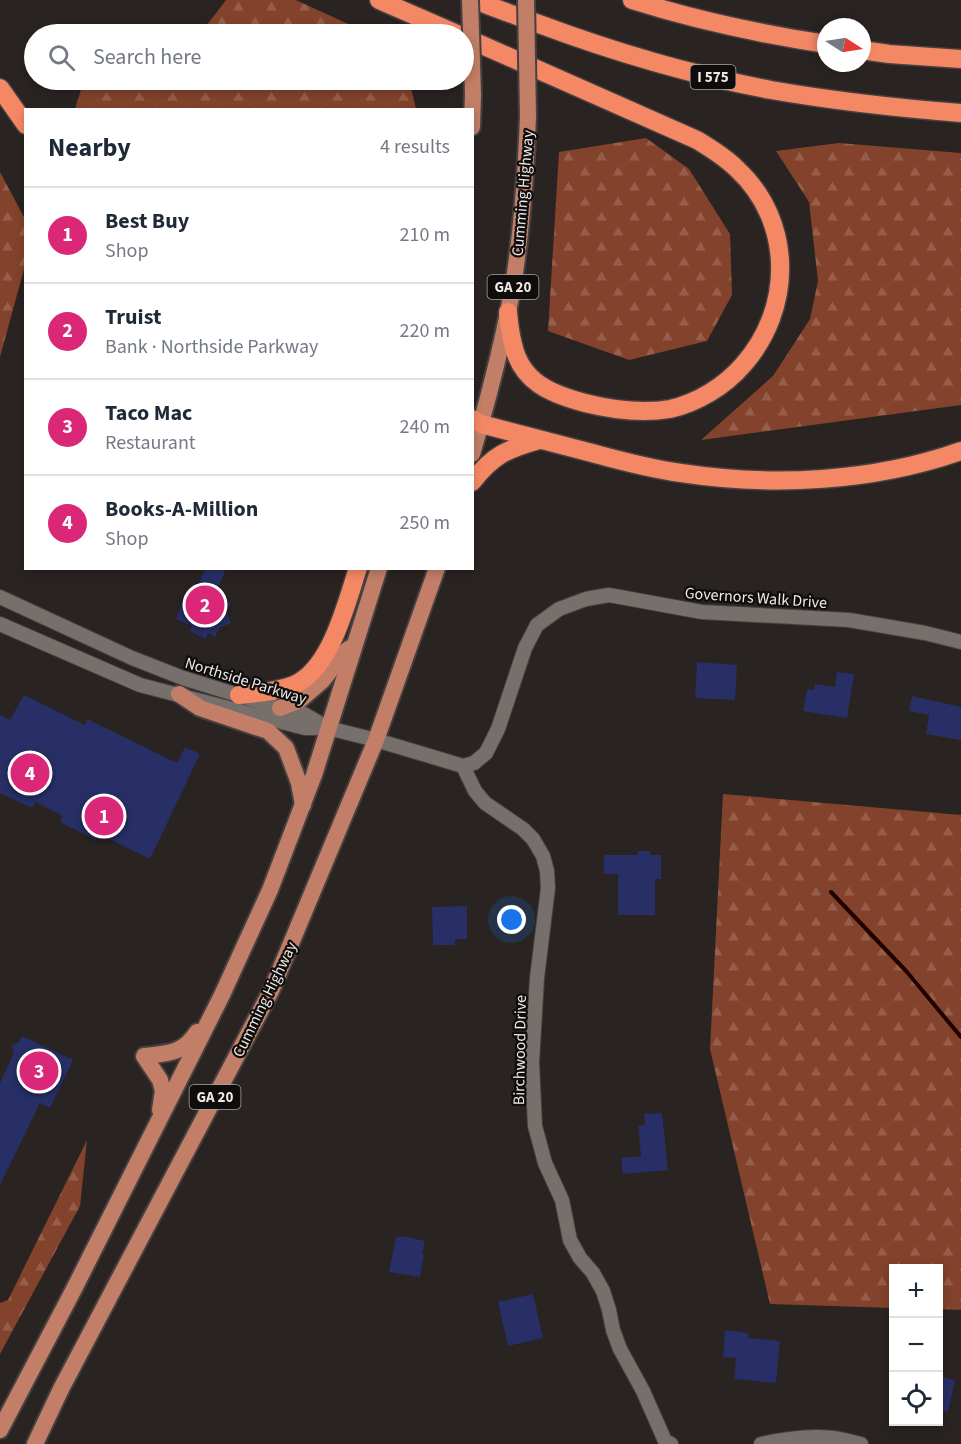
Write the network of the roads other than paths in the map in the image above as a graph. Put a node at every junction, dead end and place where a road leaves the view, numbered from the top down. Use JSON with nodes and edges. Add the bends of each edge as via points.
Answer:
{"nodes":[{"id":1,"x":379,"y":0,"type":"edge"},
{"id":2,"x":470,"y":0,"type":"edge"},
{"id":3,"x":475,"y":0,"type":"edge"},
{"id":4,"x":526,"y":0,"type":"edge"},
{"id":5,"x":632,"y":0,"type":"edge"},
{"id":6,"x":434,"y":24,"type":"edge"},
{"id":7,"x":471,"y":24,"type":"edge"},
{"id":8,"x":474,"y":41,"type":"edge"},
{"id":9,"x":817,"y":42,"type":"edge"},
{"id":10,"x":871,"y":51,"type":"edge"},
{"id":11,"x":961,"y":59,"type":"edge"},
{"id":12,"x":0,"y":88,"type":"edge"},
{"id":13,"x":473,"y":90,"type":"edge"},
{"id":14,"x":473,"y":108,"type":"edge"},
{"id":15,"x":961,"y":113,"type":"edge"},
{"id":16,"x":24,"y":122,"type":"edge"},
{"id":17,"x":508,"y":312,"type":"junction"},
{"id":18,"x":477,"y":422,"type":"edge"},
{"id":19,"x":541,"y":440,"type":"junction"},
{"id":20,"x":474,"y":441,"type":"edge"},
{"id":21,"x":961,"y":451,"type":"edge"},
{"id":22,"x":474,"y":480,"type":"edge"},
{"id":23,"x":357,"y":570,"type":"edge"},
{"id":24,"x":378,"y":570,"type":"edge"},
{"id":25,"x":435,"y":570,"type":"edge"},
{"id":26,"x":0,"y":597,"type":"edge"},
{"id":27,"x":0,"y":624,"type":"edge"},
{"id":28,"x":961,"y":642,"type":"edge"},
{"id":29,"x":354,"y":646,"type":"junction"},
{"id":30,"x":179,"y":694,"type":"junction"},
{"id":31,"x":239,"y":695,"type":"junction"},
{"id":32,"x":280,"y":708,"type":"junction"},
{"id":33,"x":328,"y":728,"type":"junction"},
{"id":34,"x":376,"y":740,"type":"junction"},
{"id":35,"x":463,"y":766,"type":"junction"},
{"id":36,"x":303,"y":805,"type":"junction"},
{"id":37,"x":222,"y":995,"type":"junction"},
{"id":38,"x":160,"y":1117,"type":"junction"},
{"id":39,"x":0,"y":1430,"type":"edge"},
{"id":40,"x":34,"y":1444,"type":"edge"},
{"id":41,"x":671,"y":1444,"type":"edge"},
{"id":42,"x":761,"y":1444,"type":"edge"},
{"id":43,"x":861,"y":1444,"type":"edge"}],
"edges":[{"from":1,"to":6,"type":"highway"},
{"from":2,"to":7,"type":"main road","bridge":true},
{"from":3,"to":15,"type":"highway","number":"I 575","via":[[624,54],[701,74],[832,100]]},
{"from":4,"to":17,"type":"main road","name":"Cumming Highway","number":"GA 20","bridge":true,"via":[[528,116],[523,202]]},
{"from":5,"to":9,"type":"highway","via":[[760,33]]},
{"from":8,"to":17,"type":"highway","via":[[719,153],[739,170],[768,210],[780,253],[779,294],[774,314],[753,354],[720,386],[672,408],[647,412],[603,408],[540,386],[519,362]]},
{"from":10,"to":11,"type":"highway"},
{"from":12,"to":16,"type":"highway"},
{"from":13,"to":14,"type":"main road","bridge":true},
{"from":17,"to":18,"type":"main road","name":"Cumming Highway","number":"GA 20"},
{"from":18,"to":19,"type":"highway"},
{"from":18,"to":20,"type":"main road","name":"Cumming Highway","number":"GA 20"},
{"from":19,"to":21,"type":"highway","via":[[678,473],[746,480],[856,475]]},
{"from":19,"to":22,"type":"highway","via":[[501,454]]},
{"from":23,"to":31,"type":"highway","via":[[331,645],[310,675],[270,692]]},
{"from":24,"to":29,"type":"main road","number":"GA 20"},
{"from":25,"to":34,"type":"main road","name":"Cumming Highway","number":"GA 20"},
{"from":26,"to":31,"type":"street","name":"Northside Parkway","via":[[157,668]]},
{"from":27,"to":30,"type":"street","name":"Northside Parkway","via":[[140,685]]},
{"from":28,"to":35,"type":"street","name":"Governors Walk Drive","via":[[849,620],[702,612],[609,595],[586,599],[559,609],[537,625],[486,753]]},
{"from":29,"to":32,"type":"main road","via":[[300,700]]},
{"from":29,"to":33,"type":"main road","number":"GA 20"},
{"from":30,"to":33,"type":"street","name":"Northside Parkway","via":[[305,728]]},
{"from":30,"to":36,"type":"main road","via":[[200,708],[268,731],[286,748]]},
{"from":31,"to":32,"type":"street","name":"Northside Parkway"},
{"from":32,"to":33,"type":"street","name":"Northside Parkway","via":[[304,714]]},
{"from":33,"to":34,"type":"street"},
{"from":33,"to":36,"type":"main road","number":"GA 20"},
{"from":34,"to":35,"type":"street"},
{"from":34,"to":40,"type":"main road","name":"Cumming Highway","number":"GA 20","via":[[272,989]]},
{"from":35,"to":41,"type":"street","name":"Birchwood Drive","via":[[485,803],[533,839],[543,856],[548,888],[532,1054],[535,1125],[545,1163],[562,1200],[570,1240],[603,1291],[620,1349],[665,1441]]},
{"from":36,"to":37,"type":"main road","number":"GA 20"},
{"from":37,"to":38,"type":"main road","number":"GA 20"},
{"from":37,"to":38,"type":"main road","via":[[192,1041],[181,1050],[144,1056],[163,1091]]},
{"from":38,"to":39,"type":"main road","number":"GA 20"},
{"from":42,"to":43,"type":"street","via":[[819,1437]]}]}
